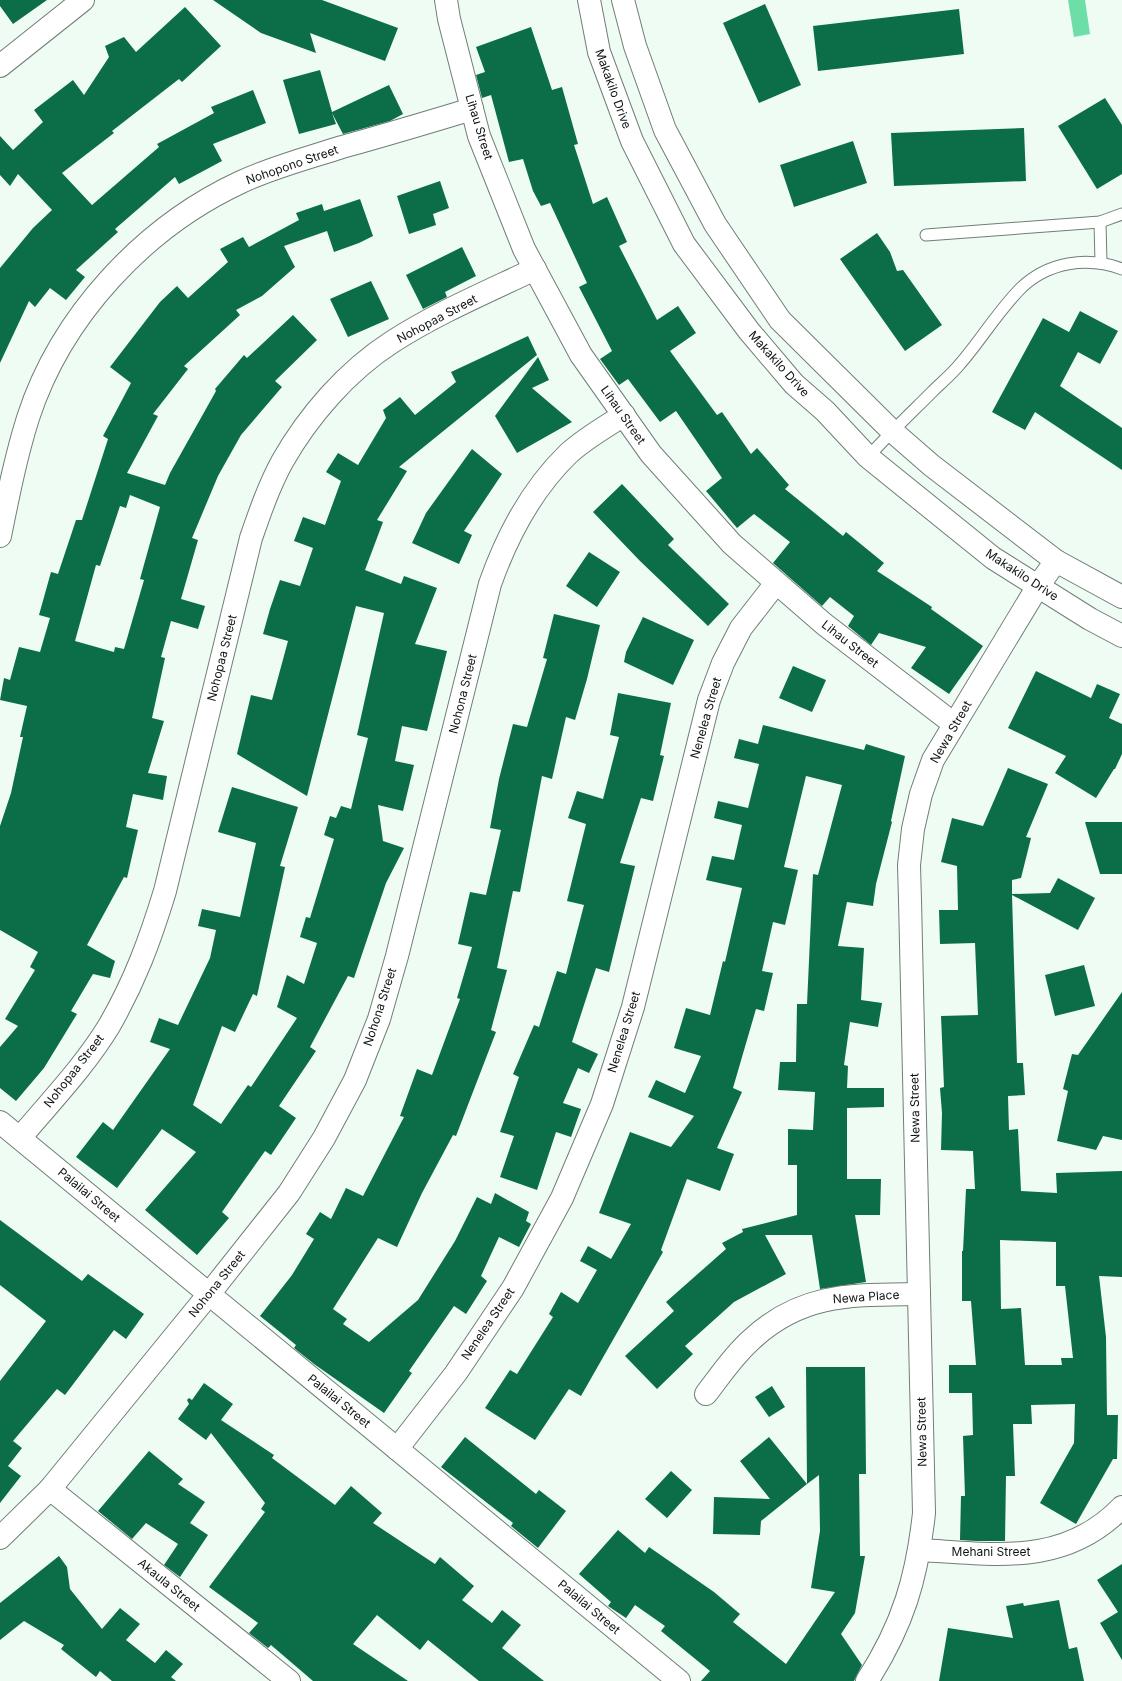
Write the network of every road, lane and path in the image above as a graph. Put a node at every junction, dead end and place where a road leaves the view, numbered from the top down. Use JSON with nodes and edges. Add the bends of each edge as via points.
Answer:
{"nodes":[{"id":1,"x":83,"y":0,"type":"edge"},
{"id":2,"x":446,"y":0,"type":"edge"},
{"id":3,"x":589,"y":0,"type":"edge"},
{"id":4,"x":623,"y":0,"type":"edge"},
{"id":5,"x":0,"y":66,"type":"edge"},
{"id":6,"x":472,"y":109,"type":"junction"},
{"id":7,"x":1122,"y":214,"type":"edge"},
{"id":8,"x":1100,"y":222,"type":"junction"},
{"id":9,"x":926,"y":235,"type":"dead end"},
{"id":10,"x":1101,"y":262,"type":"junction"},
{"id":11,"x":535,"y":269,"type":"junction"},
{"id":12,"x":1122,"y":270,"type":"edge"},
{"id":13,"x":624,"y":415,"type":"junction"},
{"id":14,"x":892,"y":430,"type":"junction"},
{"id":15,"x":868,"y":457,"type":"junction"},
{"id":16,"x":0,"y":536,"type":"edge"},
{"id":17,"x":1056,"y":561,"type":"junction"},
{"id":18,"x":776,"y":583,"type":"junction"},
{"id":19,"x":1038,"y":586,"type":"junction"},
{"id":20,"x":1122,"y":597,"type":"edge"},
{"id":21,"x":1122,"y":636,"type":"edge"},
{"id":22,"x":954,"y":724,"type":"junction"},
{"id":23,"x":0,"y":1122,"type":"edge"},
{"id":24,"x":20,"y":1138,"type":"junction"},
{"id":25,"x":209,"y":1294,"type":"junction"},
{"id":26,"x":919,"y":1294,"type":"junction"},
{"id":27,"x":706,"y":1394,"type":"dead end"},
{"id":28,"x":397,"y":1449,"type":"junction"},
{"id":29,"x":50,"y":1489,"type":"junction"},
{"id":30,"x":1122,"y":1507,"type":"edge"},
{"id":31,"x":0,"y":1538,"type":"edge"},
{"id":32,"x":920,"y":1550,"type":"junction"},
{"id":33,"x":289,"y":1681,"type":"edge"},
{"id":34,"x":679,"y":1681,"type":"edge"},
{"id":35,"x":867,"y":1681,"type":"edge"}],
"edges":[{"from":1,"to":5,"type":"street"},
{"from":2,"to":6,"type":"street","name":"Lihau Street"},
{"from":3,"to":15,"type":"street","name":"Makakilo Drive","via":[[599,52],[632,141],[684,244],[749,331],[794,384],[825,411]]},
{"from":4,"to":14,"type":"street","via":[[634,46],[665,130],[715,224],[780,320]]},
{"from":6,"to":11,"type":"street","name":"Lihau Street","via":[[482,143],[524,249]]},
{"from":6,"to":16,"type":"street","name":"Nohopono Street","via":[[284,165],[241,182],[200,204],[162,231],[127,261],[96,296],[69,333],[46,374],[29,416],[18,454]]},
{"from":7,"to":8,"type":"lane"},
{"from":8,"to":9,"type":"lane"},
{"from":8,"to":10,"type":"lane"},
{"from":10,"to":12,"type":"lane"},
{"from":10,"to":14,"type":"lane","via":[[1079,262],[1058,266],[1022,287],[960,364]]},
{"from":11,"to":13,"type":"street","name":"Lihau Street","via":[[581,355]]},
{"from":11,"to":24,"type":"street","name":"Nohopaa Street","via":[[426,322],[391,343],[359,368],[330,397],[304,428],[282,462],[264,499],[251,538],[151,939],[132,984],[108,1027],[80,1067]]},
{"from":13,"to":18,"type":"street","name":"Lihau Street","via":[[651,454],[727,539]]},
{"from":13,"to":25,"type":"street","name":"Nohona Street","via":[[569,453],[548,476],[514,527],[504,548],[490,584],[379,1019],[354,1080],[324,1138],[289,1193]]},
{"from":14,"to":15,"type":"lane"},
{"from":14,"to":17,"type":"street","via":[[931,465]]},
{"from":15,"to":19,"type":"street","name":"Makakilo Drive","via":[[993,558]]},
{"from":17,"to":19,"type":"street","name":"Newa Street"},
{"from":17,"to":20,"type":"street"},
{"from":18,"to":22,"type":"street","name":"Lihau Street","via":[[824,624]]},
{"from":18,"to":28,"type":"street","name":"Nenelea Street","via":[[741,628],[723,663],[709,700],[633,1007],[602,1104],[562,1198],[513,1288],[456,1373]]},
{"from":19,"to":21,"type":"street","name":"Makakilo Drive"},
{"from":19,"to":22,"type":"street","name":"Newa Street"},
{"from":22,"to":26,"type":"street","name":"Newa Street","via":[[934,760],[921,794],[909,865]]},
{"from":23,"to":24,"type":"street","name":"Palailai Street"},
{"from":24,"to":25,"type":"street","name":"Palailai Street"},
{"from":25,"to":28,"type":"street","name":"Palailai Street"},
{"from":25,"to":29,"type":"street","name":"Nohona Street"},
{"from":26,"to":27,"type":"street","name":"Newa Place","via":[[840,1297],[801,1308],[750,1340]]},
{"from":26,"to":32,"type":"street","name":"Newa Street","via":[[924,1512]]},
{"from":28,"to":34,"type":"street","name":"Palailai Street"},
{"from":29,"to":31,"type":"street","name":"Nohona Street"},
{"from":29,"to":33,"type":"street","name":"Akaula Street"},
{"from":30,"to":32,"type":"street","name":"Mehani Street","via":[[1088,1534],[1056,1548],[1039,1552],[1004,1554]]},
{"from":32,"to":35,"type":"street","name":"Newa Street","via":[[912,1588],[899,1624]]}]}
